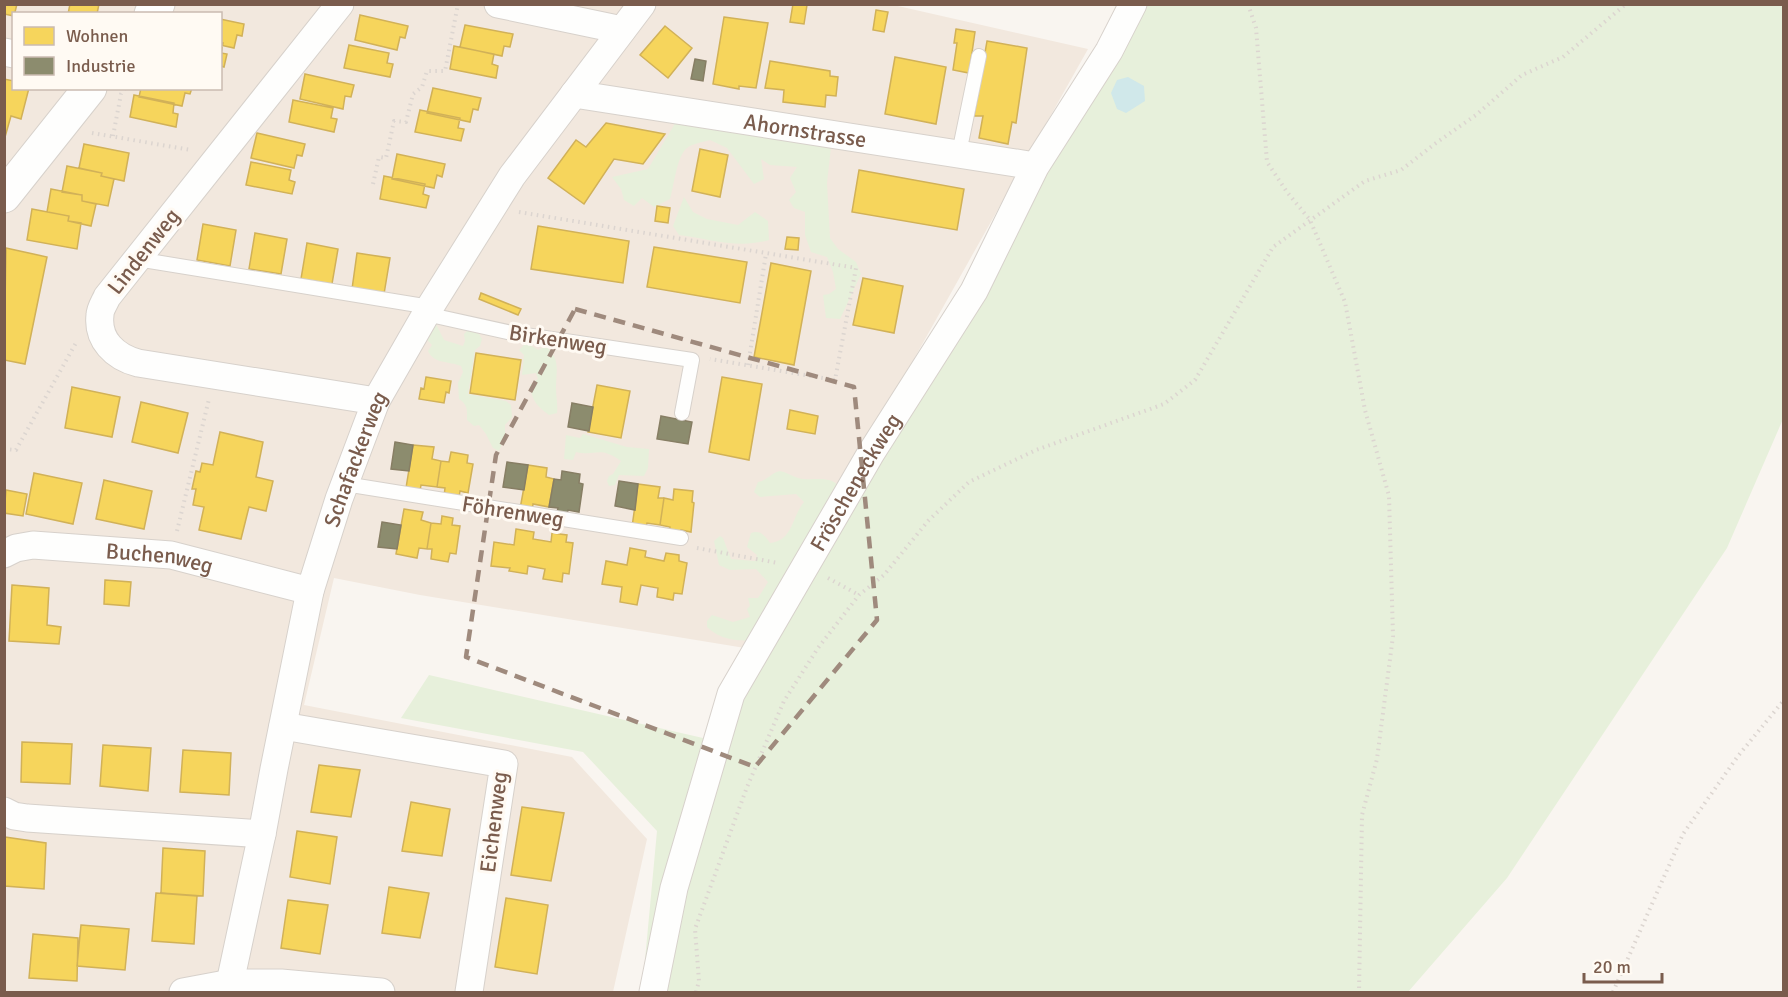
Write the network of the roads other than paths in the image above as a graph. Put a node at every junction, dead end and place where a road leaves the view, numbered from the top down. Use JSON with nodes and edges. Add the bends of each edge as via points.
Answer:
{"nodes":[{"id":1,"x":340,"y":4,"type":"edge"},
{"id":2,"x":498,"y":4,"type":"edge"},
{"id":3,"x":642,"y":4,"type":"edge"},
{"id":4,"x":1133,"y":4,"type":"edge"},
{"id":5,"x":622,"y":30,"type":"junction"},
{"id":6,"x":979,"y":56,"type":"dead end"},
{"id":7,"x":88,"y":90,"type":"edge"},
{"id":8,"x":574,"y":94,"type":"junction"},
{"id":9,"x":958,"y":153,"type":"junction"},
{"id":10,"x":1035,"y":166,"type":"junction"},
{"id":11,"x":4,"y":196,"type":"edge"},
{"id":12,"x":137,"y":259,"type":"junction"},
{"id":13,"x":428,"y":311,"type":"junction"},
{"id":14,"x":376,"y":401,"type":"junction"},
{"id":15,"x":682,"y":413,"type":"dead end"},
{"id":16,"x":345,"y":484,"type":"junction"},
{"id":17,"x":681,"y":538,"type":"road end"},
{"id":18,"x":4,"y":554,"type":"edge"},
{"id":19,"x":310,"y":591,"type":"junction"},
{"id":20,"x":283,"y":726,"type":"junction"},
{"id":21,"x":4,"y":811,"type":"edge"},
{"id":22,"x":262,"y":834,"type":"junction"},
{"id":23,"x":230,"y":988,"type":"edge"},
{"id":24,"x":183,"y":993,"type":"edge"},
{"id":25,"x":381,"y":993,"type":"edge"},
{"id":26,"x":469,"y":993,"type":"edge"},
{"id":27,"x":653,"y":993,"type":"edge"}],
"edges":[{"from":1,"to":12,"type":"street","name":"Lindenweg"},
{"from":2,"to":5,"type":"street"},
{"from":3,"to":5,"type":"street","name":"Schafackerweg"},
{"from":4,"to":10,"type":"street","name":"Fröscheneckweg","via":[[1109,51]]},
{"from":5,"to":8,"type":"street","name":"Schafackerweg"},
{"from":6,"to":9,"type":"lane"},
{"from":7,"to":11,"type":"street"},
{"from":8,"to":9,"type":"street","name":"Ahornstrasse"},
{"from":8,"to":13,"type":"street","name":"Schafackerweg","via":[[512,176]]},
{"from":9,"to":10,"type":"street","name":"Ahornstrasse"},
{"from":10,"to":27,"type":"street","name":"Fröscheneckweg","via":[[974,291],[871,453],[731,694],[674,888]]},
{"from":12,"to":13,"type":"lane","name":"Birkenweg"},
{"from":12,"to":14,"type":"street","name":"Lindenweg","via":[[107,297],[100,314],[101,329],[113,352],[125,359]]},
{"from":13,"to":14,"type":"street","name":"Schafackerweg"},
{"from":13,"to":15,"type":"lane","name":"Birkenweg","via":[[512,333],[692,360]]},
{"from":14,"to":16,"type":"street","name":"Schafackerweg"},
{"from":16,"to":17,"type":"lane","name":"Föhrenweg"},
{"from":16,"to":19,"type":"street","name":"Schafackerweg"},
{"from":18,"to":19,"type":"street","name":"Buchenweg","via":[[33,545],[171,555]]},
{"from":19,"to":20,"type":"street","name":"Schafackerweg"},
{"from":20,"to":22,"type":"street","name":"Schafackerweg"},
{"from":20,"to":26,"type":"street","name":"Eichenweg","via":[[504,764]]},
{"from":21,"to":22,"type":"street","via":[[27,818]]},
{"from":22,"to":23,"type":"street","name":"Schafackerweg"},
{"from":23,"to":24,"type":"street"},
{"from":23,"to":25,"type":"street","via":[[281,983]]}]}
